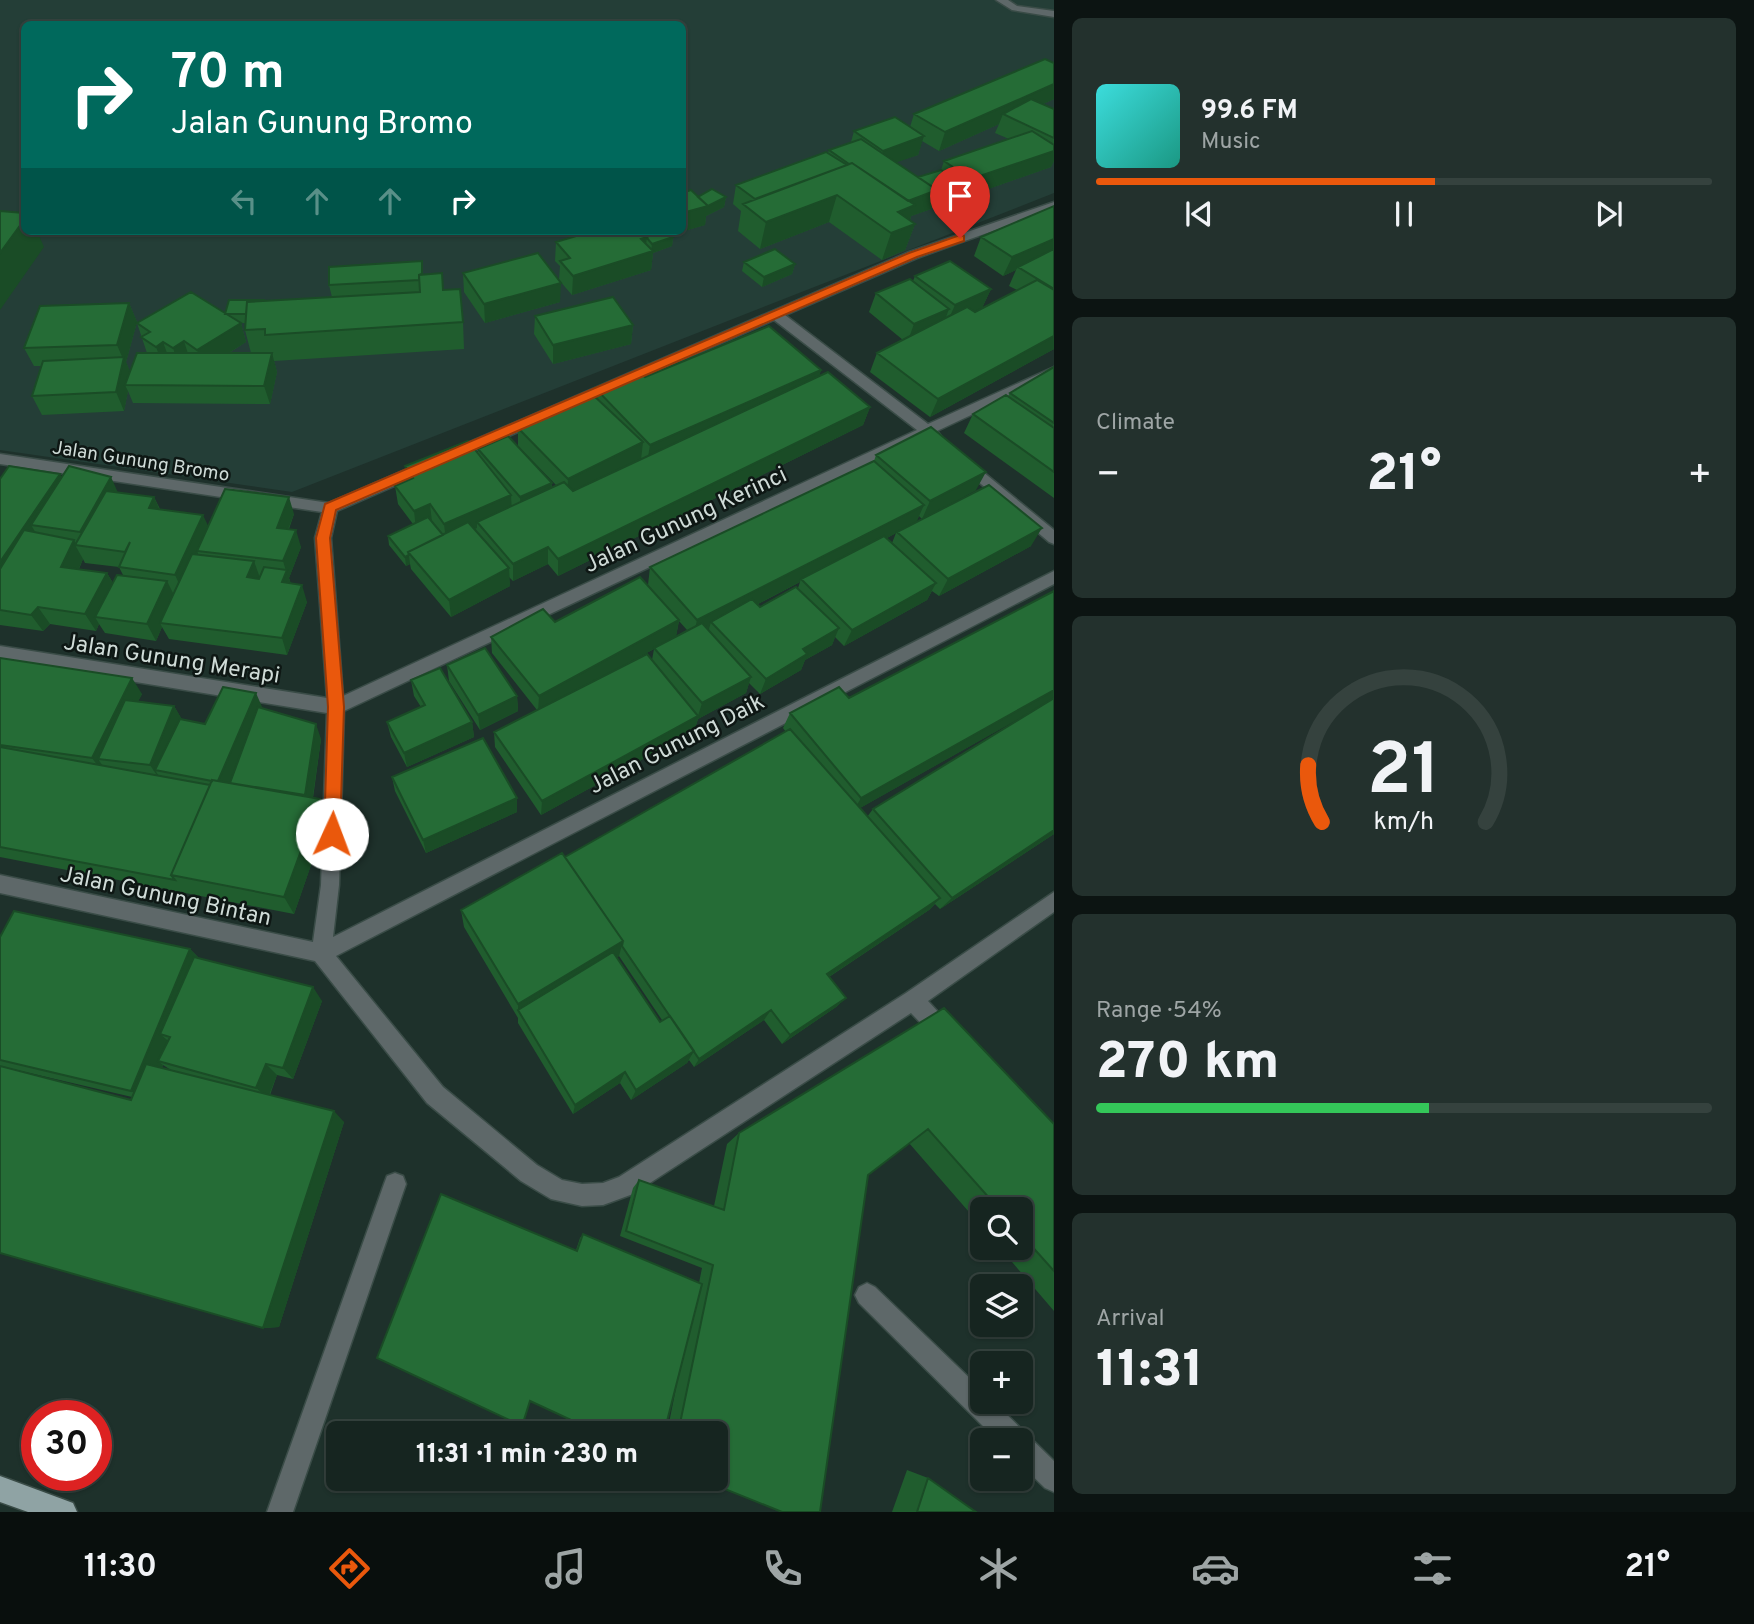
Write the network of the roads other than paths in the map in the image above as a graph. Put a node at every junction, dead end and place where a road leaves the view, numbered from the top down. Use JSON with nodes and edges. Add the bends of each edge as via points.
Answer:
{"nodes":[{"id":1,"x":1001,"y":0,"type":"edge"},
{"id":2,"x":1054,"y":14,"type":"edge"},
{"id":3,"x":1054,"y":205,"type":"edge"},
{"id":4,"x":776,"y":315,"type":"junction"},
{"id":5,"x":1054,"y":371,"type":"edge"},
{"id":6,"x":928,"y":430,"type":"junction"},
{"id":7,"x":0,"y":459,"type":"edge"},
{"id":8,"x":330,"y":508,"type":"junction"},
{"id":9,"x":1053,"y":536,"type":"edge"},
{"id":10,"x":1054,"y":577,"type":"edge"},
{"id":11,"x":0,"y":653,"type":"edge"},
{"id":12,"x":336,"y":707,"type":"junction"},
{"id":13,"x":0,"y":884,"type":"edge"},
{"id":14,"x":1054,"y":901,"type":"edge"},
{"id":15,"x":321,"y":953,"type":"junction"},
{"id":16,"x":913,"y":1000,"type":"junction"},
{"id":17,"x":960,"y":1049,"type":"edge"},
{"id":18,"x":395,"y":1184,"type":"dead end"},
{"id":19,"x":867,"y":1295,"type":"dead end"},
{"id":20,"x":1003,"y":1428,"type":"edge"},
{"id":21,"x":1033,"y":1459,"type":"edge"},
{"id":22,"x":1054,"y":1479,"type":"edge"},
{"id":23,"x":0,"y":1489,"type":"edge"},
{"id":24,"x":64,"y":1512,"type":"edge"},
{"id":25,"x":280,"y":1512,"type":"edge"}],
"edges":[{"from":1,"to":2,"type":"street","via":[[1015,8]]},
{"from":3,"to":4,"type":"street","via":[[913,255]]},
{"from":4,"to":6,"type":"street"},
{"from":4,"to":8,"type":"street"},
{"from":5,"to":6,"type":"street","name":"Jalan Gunung Kerinci"},
{"from":6,"to":9,"type":"street"},
{"from":6,"to":12,"type":"street","name":"Jalan Gunung Kerinci"},
{"from":7,"to":8,"type":"street","name":"Jalan Gunung Bromo"},
{"from":8,"to":12,"type":"street","via":[[323,538]]},
{"from":10,"to":15,"type":"street","name":"Jalan Gunung Daik"},
{"from":11,"to":12,"type":"street","name":"Jalan Gunung Merapi"},
{"from":12,"to":15,"type":"street","via":[[330,885]]},
{"from":13,"to":15,"type":"street","name":"Jalan Gunung Bintan"},
{"from":14,"to":16,"type":"street"},
{"from":15,"to":16,"type":"street","via":[[435,1095],[529,1173],[559,1191],[582,1195],[625,1186]]},
{"from":16,"to":17,"type":"street"},
{"from":18,"to":25,"type":"street"},
{"from":19,"to":20,"type":"street"},
{"from":21,"to":22,"type":"street"},
{"from":23,"to":24,"type":"main road"}]}
